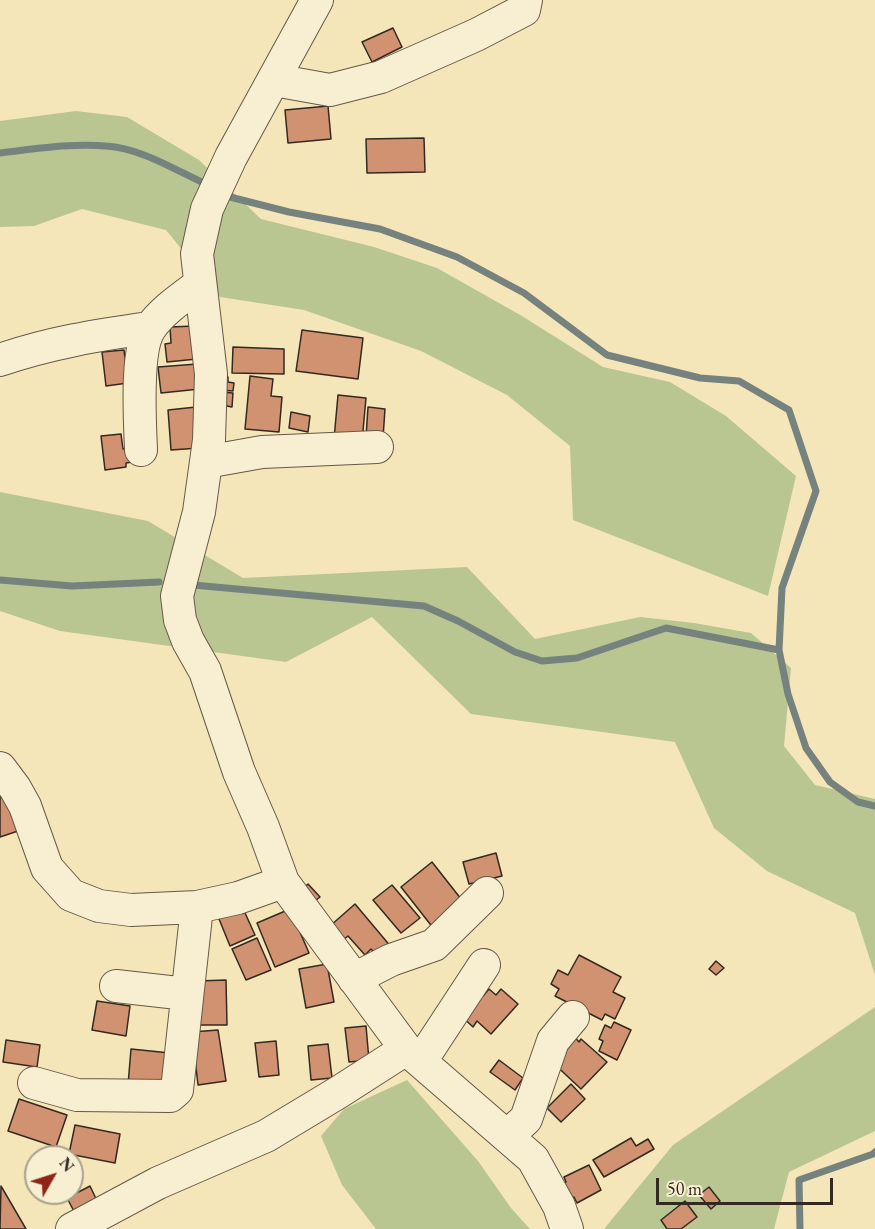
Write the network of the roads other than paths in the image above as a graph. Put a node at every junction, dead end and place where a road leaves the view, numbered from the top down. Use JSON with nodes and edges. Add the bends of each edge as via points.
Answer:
{"nodes":[{"id":1,"x":317,"y":0,"type":"edge"},
{"id":2,"x":526,"y":0,"type":"edge"},
{"id":3,"x":274,"y":80,"type":"junction"},
{"id":4,"x":200,"y":284,"type":"junction"},
{"id":5,"x":149,"y":328,"type":"junction"},
{"id":6,"x":0,"y":360,"type":"edge"},
{"id":7,"x":377,"y":447,"type":"dead end"},
{"id":8,"x":141,"y":450,"type":"dead end"},
{"id":9,"x":206,"y":462,"type":"junction"},
{"id":10,"x":0,"y":768,"type":"edge"},
{"id":11,"x":283,"y":882,"type":"junction"},
{"id":12,"x":487,"y":893,"type":"dead end"},
{"id":13,"x":196,"y":907,"type":"junction"},
{"id":14,"x":484,"y":965,"type":"dead end"},
{"id":15,"x":354,"y":979,"type":"junction"},
{"id":16,"x":116,"y":986,"type":"dead end"},
{"id":17,"x":187,"y":994,"type":"junction"},
{"id":18,"x":573,"y":1017,"type":"dead end"},
{"id":19,"x":413,"y":1055,"type":"junction"},
{"id":20,"x":34,"y":1083,"type":"dead end"},
{"id":21,"x":507,"y":1136,"type":"junction"},
{"id":22,"x":72,"y":1229,"type":"edge"},
{"id":23,"x":567,"y":1229,"type":"edge"}],
"edges":[{"from":1,"to":3,"type":"street"},
{"from":2,"to":3,"type":"street","via":[[524,10],[381,76],[330,90]]},
{"from":3,"to":4,"type":"street","via":[[207,209],[197,254]]},
{"from":4,"to":5,"type":"street"},
{"from":4,"to":9,"type":"street","via":[[211,374]]},
{"from":5,"to":6,"type":"street","via":[[84,337]]},
{"from":5,"to":8,"type":"street","via":[[140,368]]},
{"from":7,"to":9,"type":"street","via":[[262,452]]},
{"from":9,"to":11,"type":"street","via":[[199,512],[177,596],[180,620],[205,671]]},
{"from":10,"to":13,"type":"street","via":[[25,806],[47,868],[71,895],[99,906],[131,910]]},
{"from":11,"to":13,"type":"street"},
{"from":11,"to":15,"type":"street"},
{"from":12,"to":15,"type":"street","via":[[434,945],[391,960]]},
{"from":13,"to":17,"type":"street"},
{"from":14,"to":19,"type":"street"},
{"from":15,"to":19,"type":"street"},
{"from":16,"to":17,"type":"street"},
{"from":17,"to":20,"type":"street","via":[[177,1090],[170,1096],[77,1095]]},
{"from":18,"to":21,"type":"street","via":[[553,1041],[526,1119]]},
{"from":19,"to":21,"type":"street"},
{"from":19,"to":22,"type":"street","via":[[339,1092],[266,1136],[158,1183]]},
{"from":21,"to":23,"type":"street","via":[[533,1159]]}]}
